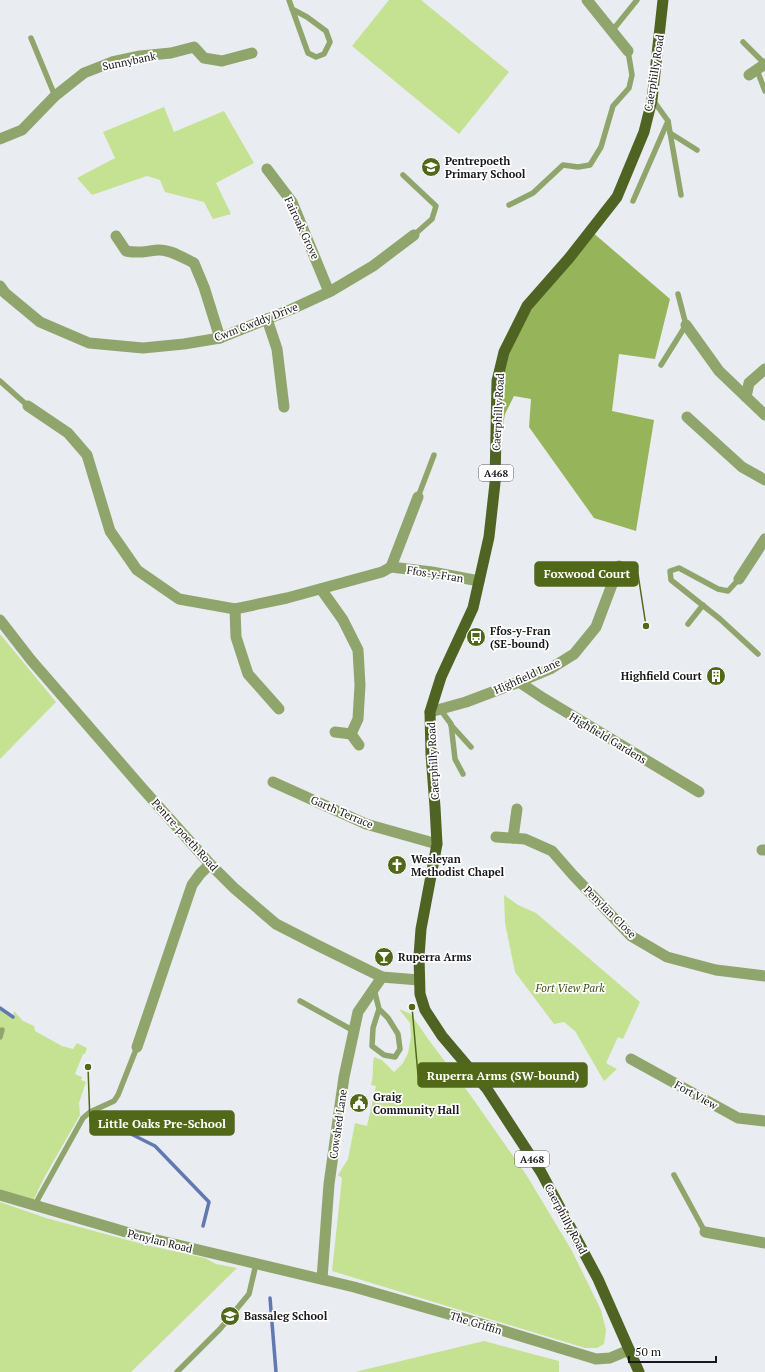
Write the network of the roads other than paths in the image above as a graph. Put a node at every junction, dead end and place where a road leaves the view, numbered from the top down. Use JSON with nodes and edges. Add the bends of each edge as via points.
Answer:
{"nodes":[{"id":1,"x":289,"y":0,"type":"edge"},
{"id":2,"x":587,"y":0,"type":"edge"},
{"id":3,"x":636,"y":0,"type":"edge"},
{"id":4,"x":663,"y":0,"type":"edge"},
{"id":5,"x":292,"y":9,"type":"junction"},
{"id":6,"x":612,"y":31,"type":"junction"},
{"id":7,"x":31,"y":38,"type":"dead end"},
{"id":8,"x":743,"y":42,"type":"dead end"},
{"id":9,"x":628,"y":51,"type":"joint"},
{"id":10,"x":252,"y":53,"type":"dead end"},
{"id":11,"x":759,"y":68,"type":"edge"},
{"id":12,"x":765,"y":90,"type":"edge"},
{"id":13,"x":55,"y":96,"type":"junction"},
{"id":14,"x":652,"y":100,"type":"junction"},
{"id":15,"x":668,"y":121,"type":"junction"},
{"id":16,"x":670,"y":133,"type":"junction"},
{"id":17,"x":0,"y":139,"type":"edge"},
{"id":18,"x":697,"y":150,"type":"dead end"},
{"id":19,"x":267,"y":168,"type":"dead end"},
{"id":20,"x":404,"y":175,"type":"dead end"},
{"id":21,"x":681,"y":195,"type":"dead end"},
{"id":22,"x":633,"y":201,"type":"dead end"},
{"id":23,"x":509,"y":206,"type":"dead end"},
{"id":24,"x":414,"y":235,"type":"joint"},
{"id":25,"x":116,"y":236,"type":"dead end"},
{"id":26,"x":0,"y":286,"type":"edge"},
{"id":27,"x":329,"y":292,"type":"junction"},
{"id":28,"x":678,"y":294,"type":"dead end"},
{"id":29,"x":267,"y":319,"type":"junction"},
{"id":30,"x":686,"y":325,"type":"junction"},
{"id":31,"x":220,"y":338,"type":"junction"},
{"id":32,"x":661,"y":365,"type":"dead end"},
{"id":33,"x":765,"y":369,"type":"edge"},
{"id":34,"x":0,"y":381,"type":"edge"},
{"id":35,"x":746,"y":397,"type":"junction"},
{"id":36,"x":28,"y":406,"type":"joint"},
{"id":37,"x":284,"y":407,"type":"dead end"},
{"id":38,"x":765,"y":415,"type":"edge"},
{"id":39,"x":687,"y":417,"type":"dead end"},
{"id":40,"x":434,"y":454,"type":"dead end"},
{"id":41,"x":765,"y":480,"type":"edge"},
{"id":42,"x":418,"y":496,"type":"joint"},
{"id":43,"x":765,"y":539,"type":"edge"},
{"id":44,"x":620,"y":566,"type":"dead end"},
{"id":45,"x":392,"y":567,"type":"junction"},
{"id":46,"x":739,"y":579,"type":"joint"},
{"id":47,"x":479,"y":581,"type":"junction"},
{"id":48,"x":321,"y":589,"type":"junction"},
{"id":49,"x":703,"y":605,"type":"junction"},
{"id":50,"x":235,"y":609,"type":"junction"},
{"id":51,"x":0,"y":620,"type":"edge"},
{"id":52,"x":688,"y":624,"type":"dead end"},
{"id":53,"x":758,"y":654,"type":"dead end"},
{"id":54,"x":519,"y":682,"type":"junction"},
{"id":55,"x":279,"y":709,"type":"dead end"},
{"id":56,"x":435,"y":710,"type":"junction"},
{"id":57,"x":451,"y":724,"type":"junction"},
{"id":58,"x":335,"y":732,"type":"dead end"},
{"id":59,"x":351,"y":734,"type":"junction"},
{"id":60,"x":359,"y":745,"type":"dead end"},
{"id":61,"x":471,"y":747,"type":"dead end"},
{"id":62,"x":462,"y":774,"type":"dead end"},
{"id":63,"x":273,"y":782,"type":"dead end"},
{"id":64,"x":699,"y":792,"type":"dead end"},
{"id":65,"x":517,"y":809,"type":"dead end"},
{"id":66,"x":496,"y":837,"type":"dead end"},
{"id":67,"x":514,"y":838,"type":"junction"},
{"id":68,"x":437,"y":844,"type":"junction"},
{"id":69,"x":210,"y":864,"type":"junction"},
{"id":70,"x":765,"y":976,"type":"edge"},
{"id":71,"x":382,"y":977,"type":"junction"},
{"id":72,"x":419,"y":980,"type":"junction"},
{"id":73,"x":374,"y":989,"type":"junction"},
{"id":74,"x":300,"y":1001,"type":"dead end"},
{"id":75,"x":379,"y":1009,"type":"junction"},
{"id":76,"x":2,"y":1030,"type":"dead end"},
{"id":77,"x":354,"y":1031,"type":"junction"},
{"id":78,"x":0,"y":1037,"type":"edge"},
{"id":79,"x":137,"y":1047,"type":"joint"},
{"id":80,"x":631,"y":1059,"type":"dead end"},
{"id":81,"x":765,"y":1121,"type":"edge"},
{"id":82,"x":674,"y":1175,"type":"dead end"},
{"id":83,"x":0,"y":1195,"type":"edge"},
{"id":84,"x":36,"y":1206,"type":"junction"},
{"id":85,"x":705,"y":1232,"type":"joint"},
{"id":86,"x":765,"y":1243,"type":"edge"},
{"id":87,"x":256,"y":1264,"type":"junction"},
{"id":88,"x":322,"y":1279,"type":"junction"},
{"id":89,"x":629,"y":1350,"type":"junction"},
{"id":90,"x":177,"y":1372,"type":"edge"},
{"id":91,"x":639,"y":1372,"type":"edge"}],
"edges":[{"from":1,"to":5,"type":"lane"},
{"from":2,"to":6,"type":"street"},
{"from":3,"to":6,"type":"lane"},
{"from":4,"to":14,"type":"main road","name":"Caerphilly Road","number":"A468"},
{"from":5,"to":5,"type":"lane","via":[[326,31],[330,42],[324,54],[316,57],[308,53]]},
{"from":6,"to":9,"type":"street"},
{"from":7,"to":13,"type":"lane"},
{"from":8,"to":11,"type":"lane"},
{"from":9,"to":23,"type":"lane","via":[[632,75],[629,88],[613,106],[601,147],[590,164],[578,167],[563,165],[533,193]]},
{"from":10,"to":13,"type":"street","name":"Sunnybank","via":[[222,61],[204,58],[194,46],[171,53],[112,62],[84,73]]},
{"from":11,"to":12,"type":"lane"},
{"from":13,"to":17,"type":"street","name":"Sunnybank","via":[[22,130]]},
{"from":14,"to":15,"type":"lane"},
{"from":14,"to":47,"type":"main road","name":"Caerphilly Road","number":"A468","via":[[644,132],[617,197],[527,306],[504,352],[497,381],[495,483],[489,537]]},
{"from":15,"to":16,"type":"lane"},
{"from":15,"to":22,"type":"lane"},
{"from":16,"to":18,"type":"lane"},
{"from":16,"to":21,"type":"lane"},
{"from":19,"to":27,"type":"street","name":"Fairoak Grove","via":[[292,202]]},
{"from":20,"to":24,"type":"lane","via":[[436,206],[432,219]]},
{"from":24,"to":27,"type":"street","name":"Cwm Cwddy Drive","via":[[373,266]]},
{"from":25,"to":31,"type":"street","via":[[126,252],[138,254],[160,250],[194,263]]},
{"from":26,"to":31,"type":"street","name":"Cwm Cwddy Drive","via":[[40,322],[89,342],[143,348]]},
{"from":27,"to":29,"type":"street","name":"Cwm Cwddy Drive"},
{"from":28,"to":30,"type":"lane"},
{"from":29,"to":31,"type":"street","name":"Cwm Cwddy Drive"},
{"from":29,"to":37,"type":"street","via":[[276,349]]},
{"from":30,"to":32,"type":"lane"},
{"from":30,"to":35,"type":"street","via":[[719,370]]},
{"from":33,"to":35,"type":"street","via":[[750,383]]},
{"from":34,"to":36,"type":"lane"},
{"from":35,"to":38,"type":"street"},
{"from":36,"to":50,"type":"street","name":"Ffos-y-Fran","via":[[68,433],[87,455],[110,531],[137,570],[179,599]]},
{"from":39,"to":41,"type":"street","via":[[742,467]]},
{"from":40,"to":42,"type":"lane"},
{"from":42,"to":45,"type":"street","name":"Ffos-y-Fran"},
{"from":43,"to":46,"type":"street"},
{"from":44,"to":54,"type":"street","name":"Highfield Lane","via":[[596,626],[574,654],[550,669]]},
{"from":45,"to":47,"type":"street","name":"Ffos-y-Fran"},
{"from":45,"to":48,"type":"street","name":"Ffos-y-Fran"},
{"from":46,"to":49,"type":"lane","via":[[728,591],[718,589],[679,568],[670,571],[671,580]]},
{"from":47,"to":56,"type":"main road","name":"Caerphilly Road","number":"A468","via":[[473,608],[441,677]]},
{"from":48,"to":50,"type":"street","name":"Ffos-y-Fran"},
{"from":48,"to":59,"type":"street","via":[[343,620],[358,650],[358,719]]},
{"from":49,"to":52,"type":"lane"},
{"from":49,"to":53,"type":"lane"},
{"from":50,"to":55,"type":"street","via":[[236,637],[248,674]]},
{"from":51,"to":69,"type":"street","name":"Pentre-poeth Road","via":[[31,660]]},
{"from":54,"to":56,"type":"street","name":"Highfield Lane","via":[[466,702]]},
{"from":54,"to":64,"type":"street","name":"Highfield Gardens"},
{"from":56,"to":57,"type":"lane"},
{"from":56,"to":68,"type":"main road","name":"Caerphilly Road","number":"A468","via":[[431,754]]},
{"from":57,"to":61,"type":"lane"},
{"from":57,"to":62,"type":"lane","via":[[455,759]]},
{"from":58,"to":59,"type":"street"},
{"from":59,"to":60,"type":"street"},
{"from":63,"to":68,"type":"street","name":"Garth Terrace","via":[[366,824]]},
{"from":65,"to":67,"type":"street"},
{"from":66,"to":67,"type":"street","name":"Penylan Close"},
{"from":67,"to":70,"type":"street","name":"Penylan Close","via":[[525,839],[552,851],[631,936],[667,957],[716,970]]},
{"from":68,"to":72,"type":"main road","name":"Caerphilly Road","number":"A468","via":[[421,929]]},
{"from":69,"to":71,"type":"street","name":"Pentre-poeth Road","via":[[276,924]]},
{"from":69,"to":79,"type":"street","via":[[192,885]]},
{"from":71,"to":72,"type":"street","name":"Pentre-poeth Road"},
{"from":71,"to":73,"type":"street","name":"Cowshed Lane"},
{"from":72,"to":89,"type":"main road","name":"Caerphilly Road","number":"A468","via":[[425,1010],[442,1036],[487,1089],[541,1172],[598,1279]]},
{"from":73,"to":75,"type":"lane"},
{"from":73,"to":77,"type":"street","name":"Cowshed Lane","via":[[358,1012]]},
{"from":74,"to":77,"type":"lane"},
{"from":75,"to":75,"type":"lane","via":[[398,1034],[400,1049],[395,1057],[384,1055],[372,1046],[373,1028]]},
{"from":76,"to":78,"type":"lane"},
{"from":77,"to":88,"type":"street","name":"Cowshed Lane","via":[[344,1077],[329,1184]]},
{"from":79,"to":84,"type":"lane","via":[[114,1102],[90,1112],[83,1118]]},
{"from":80,"to":81,"type":"street","name":"Fort View","via":[[738,1118]]},
{"from":82,"to":85,"type":"lane"},
{"from":83,"to":84,"type":"street","name":"Penylan Road"},
{"from":84,"to":87,"type":"street","name":"Penylan Road","via":[[136,1235]]},
{"from":85,"to":86,"type":"street"},
{"from":87,"to":88,"type":"street","name":"Penylan Road"},
{"from":87,"to":90,"type":"lane","via":[[250,1294],[220,1329]]},
{"from":88,"to":89,"type":"street","name":"The Griffin","via":[[596,1359],[610,1358]]},
{"from":89,"to":91,"type":"main road","name":"Caerphilly Road","number":"A468"}]}
